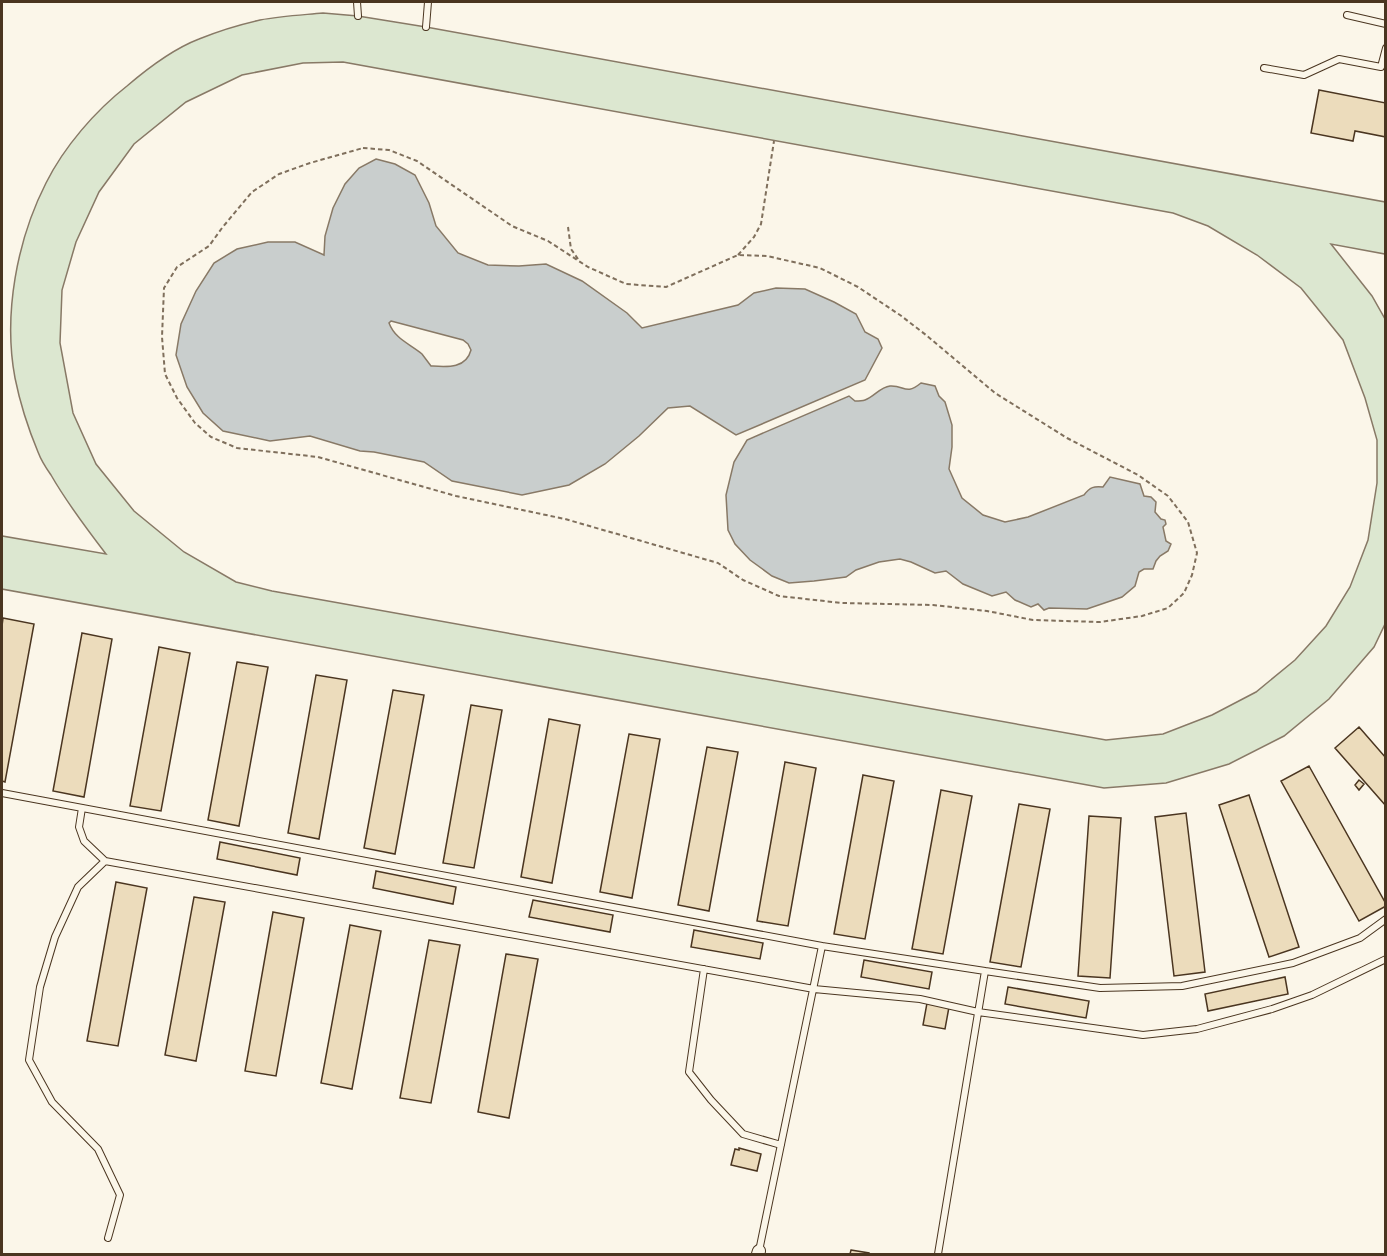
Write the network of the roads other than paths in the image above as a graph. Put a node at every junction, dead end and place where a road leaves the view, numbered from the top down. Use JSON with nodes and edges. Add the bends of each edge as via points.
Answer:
{"nodes":[{"id":1,"x":357,"y":2,"type":"edge"},
{"id":2,"x":428,"y":2,"type":"edge"},
{"id":3,"x":1347,"y":15,"type":"dead end"},
{"id":4,"x":358,"y":16,"type":"dead end"},
{"id":5,"x":1386,"y":24,"type":"edge"},
{"id":6,"x":426,"y":27,"type":"dead end"},
{"id":7,"x":1386,"y":48,"type":"edge"},
{"id":8,"x":1264,"y":68,"type":"dead end"},
{"id":9,"x":2,"y":793,"type":"edge"},
{"id":10,"x":82,"y":808,"type":"junction"},
{"id":11,"x":105,"y":861,"type":"junction"},
{"id":12,"x":1386,"y":919,"type":"edge"},
{"id":13,"x":822,"y":945,"type":"junction"},
{"id":14,"x":1386,"y":959,"type":"edge"},
{"id":15,"x":704,"y":969,"type":"junction"},
{"id":16,"x":985,"y":971,"type":"junction"},
{"id":17,"x":814,"y":989,"type":"junction"},
{"id":18,"x":978,"y":1012,"type":"junction"},
{"id":19,"x":781,"y":1145,"type":"junction"},
{"id":20,"x":108,"y":1238,"type":"dead end"},
{"id":21,"x":758,"y":1253,"type":"edge"},
{"id":22,"x":938,"y":1254,"type":"edge"}],
"edges":[{"from":1,"to":4,"type":"lane"},
{"from":2,"to":6,"type":"lane"},
{"from":3,"to":5,"type":"lane"},
{"from":7,"to":8,"type":"lane","via":[[1381,67],[1339,59],[1304,75]]},
{"from":9,"to":10,"type":"lane"},
{"from":10,"to":11,"type":"lane","via":[[79,827],[84,841]]},
{"from":10,"to":13,"type":"lane"},
{"from":11,"to":15,"type":"lane"},
{"from":11,"to":20,"type":"lane","via":[[78,887],[55,937],[40,987],[29,1060],[52,1102],[98,1149],[120,1195]]},
{"from":12,"to":16,"type":"lane","via":[[1360,938],[1293,963],[1182,986],[1100,988]]},
{"from":13,"to":16,"type":"lane"},
{"from":13,"to":17,"type":"lane"},
{"from":14,"to":18,"type":"lane","via":[[1312,995],[1197,1029],[1143,1035]]},
{"from":15,"to":17,"type":"lane"},
{"from":15,"to":19,"type":"lane","via":[[689,1072],[743,1134]]},
{"from":16,"to":18,"type":"lane"},
{"from":17,"to":18,"type":"lane","via":[[920,999]]},
{"from":17,"to":19,"type":"lane"},
{"from":18,"to":22,"type":"lane"},
{"from":19,"to":21,"type":"lane"}]}
